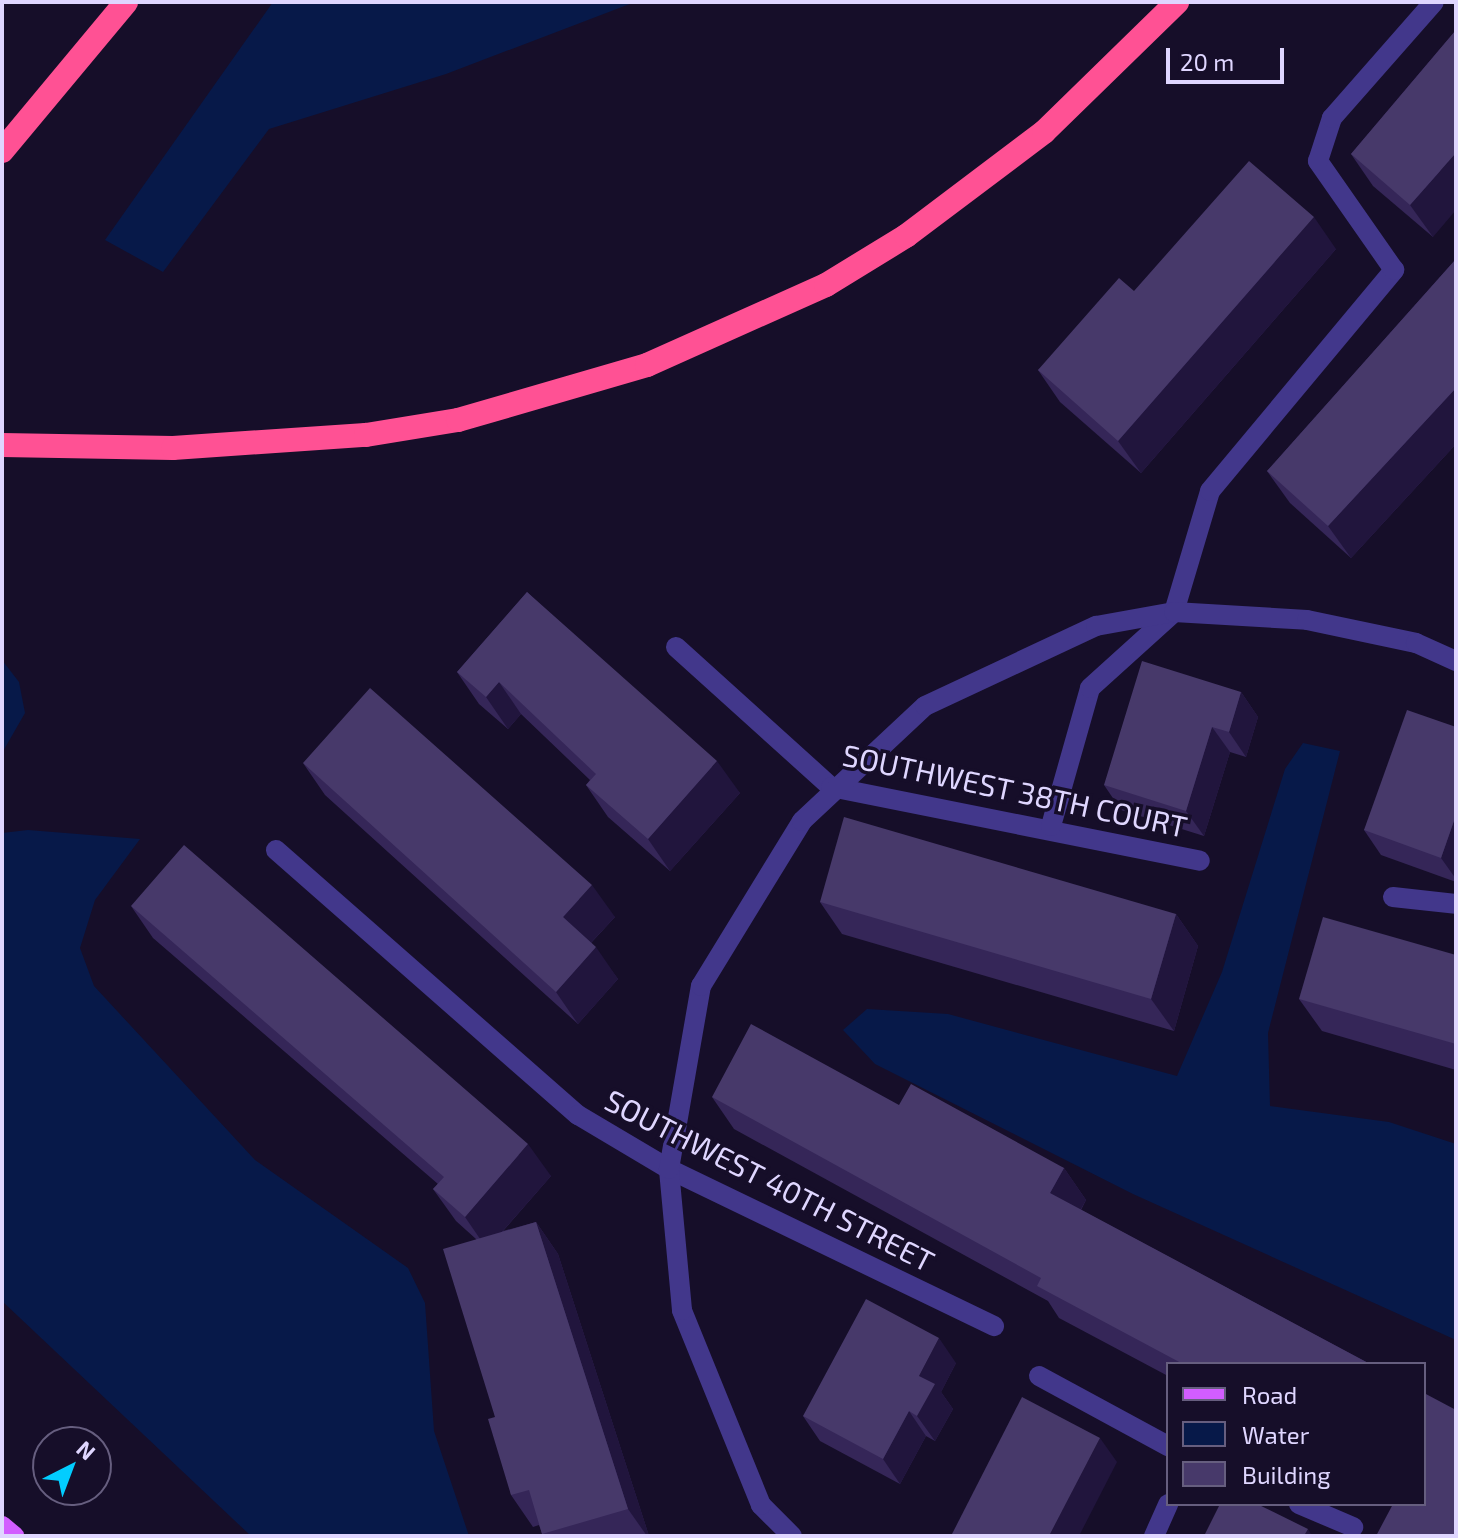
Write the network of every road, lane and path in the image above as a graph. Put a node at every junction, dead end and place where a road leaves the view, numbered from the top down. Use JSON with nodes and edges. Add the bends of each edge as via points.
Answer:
{"nodes":[{"id":1,"x":126,"y":2,"type":"edge"},
{"id":2,"x":1177,"y":2,"type":"edge"},
{"id":3,"x":1434,"y":2,"type":"edge"},
{"id":4,"x":2,"y":151,"type":"edge"},
{"id":5,"x":2,"y":445,"type":"edge"},
{"id":6,"x":1174,"y":612,"type":"junction"},
{"id":7,"x":676,"y":647,"type":"dead end"},
{"id":8,"x":1456,"y":661,"type":"edge"},
{"id":9,"x":831,"y":787,"type":"junction"},
{"id":10,"x":1051,"y":826,"type":"junction"},
{"id":11,"x":276,"y":850,"type":"dead end"},
{"id":12,"x":1200,"y":861,"type":"dead end"},
{"id":13,"x":1393,"y":897,"type":"dead end"},
{"id":14,"x":1456,"y":904,"type":"edge"},
{"id":15,"x":669,"y":1169,"type":"junction"},
{"id":16,"x":994,"y":1326,"type":"dead end"},
{"id":17,"x":1039,"y":1376,"type":"dead end"},
{"id":18,"x":1166,"y":1445,"type":"edge"},
{"id":19,"x":1167,"y":1506,"type":"edge"},
{"id":20,"x":1304,"y":1506,"type":"edge"},
{"id":21,"x":2,"y":1526,"type":"edge"},
{"id":22,"x":1353,"y":1527,"type":"dead end"},
{"id":23,"x":14,"y":1536,"type":"edge"},
{"id":24,"x":792,"y":1536,"type":"edge"},
{"id":25,"x":1154,"y":1536,"type":"edge"}],
"edges":[{"from":1,"to":4,"type":"highway"},
{"from":2,"to":5,"type":"highway","via":[[1044,132],[906,236],[826,285],[647,365],[458,420],[366,435],[173,448]]},
{"from":3,"to":6,"type":"street","via":[[1332,118],[1318,161],[1394,270],[1210,491]]},
{"from":6,"to":8,"type":"street","via":[[1307,620],[1416,643]]},
{"from":6,"to":9,"type":"street","via":[[1096,626],[925,706]]},
{"from":6,"to":10,"type":"street","via":[[1090,688]]},
{"from":7,"to":9,"type":"street","name":"SOUTHWEST 38TH COURT"},
{"from":9,"to":10,"type":"street","name":"SOUTHWEST 38TH COURT"},
{"from":9,"to":15,"type":"street","via":[[802,821],[701,986]]},
{"from":10,"to":12,"type":"street","name":"SOUTHWEST 38TH COURT"},
{"from":11,"to":15,"type":"street","name":"SOUTHWEST 40TH STREET","via":[[578,1115]]},
{"from":13,"to":14,"type":"street"},
{"from":15,"to":16,"type":"street","name":"SOUTHWEST 40TH STREET"},
{"from":15,"to":24,"type":"street","via":[[682,1310],[761,1505]]},
{"from":17,"to":18,"type":"street"},
{"from":19,"to":25,"type":"street"},
{"from":20,"to":22,"type":"street"},
{"from":21,"to":23,"type":"main road"}]}
